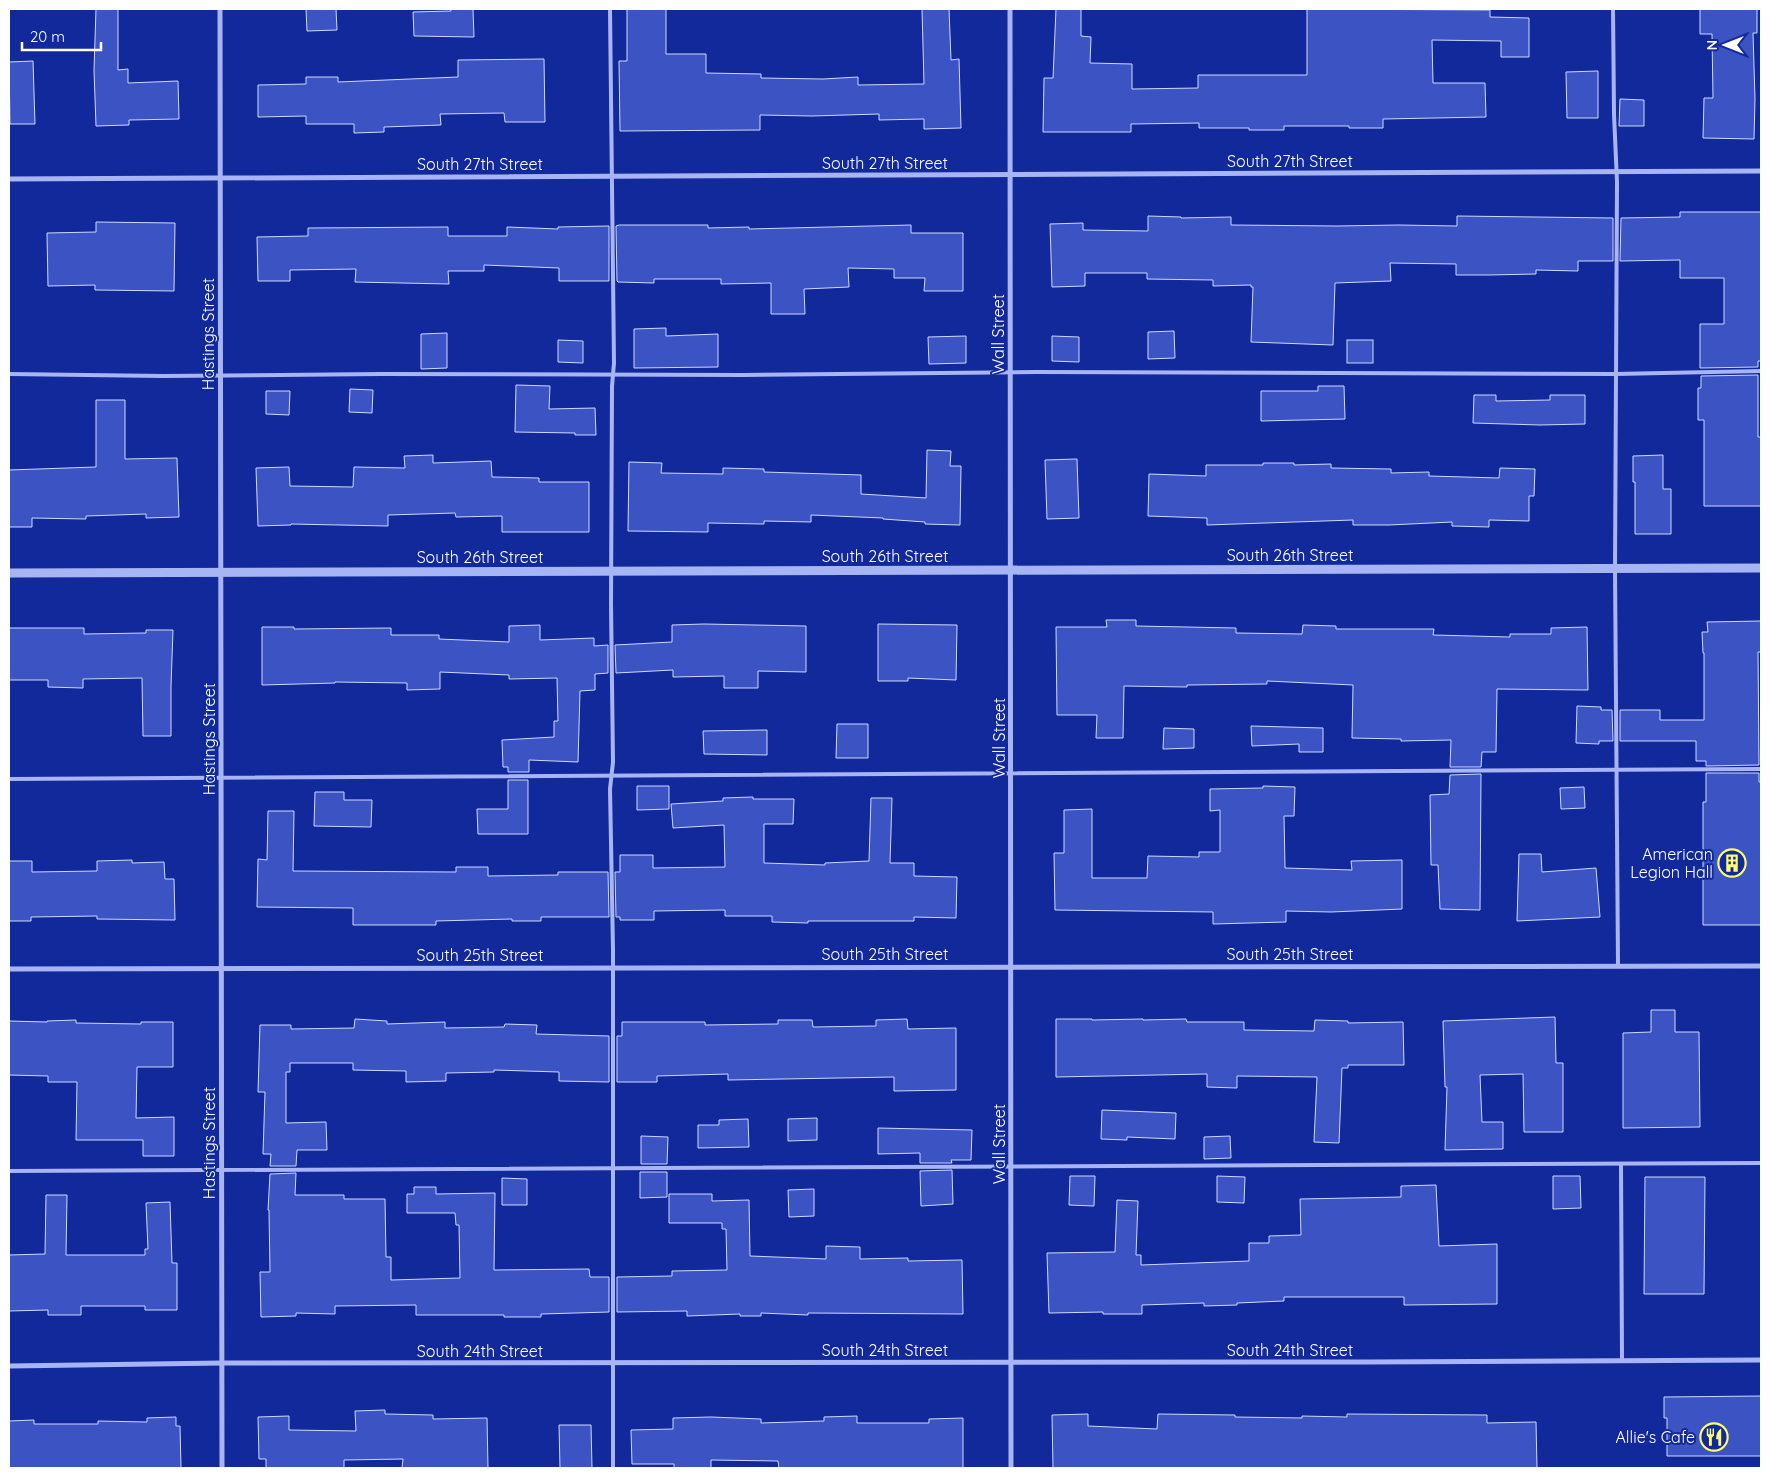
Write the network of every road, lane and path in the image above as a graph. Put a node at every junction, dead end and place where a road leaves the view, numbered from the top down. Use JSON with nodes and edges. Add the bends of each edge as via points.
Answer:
{"nodes":[{"id":1,"x":220,"y":9,"type":"edge"},
{"id":2,"x":610,"y":9,"type":"edge"},
{"id":3,"x":1010,"y":9,"type":"edge"},
{"id":4,"x":1614,"y":9,"type":"edge"},
{"id":5,"x":1761,"y":172,"type":"edge"},
{"id":6,"x":1616,"y":173,"type":"junction"},
{"id":7,"x":1009,"y":175,"type":"junction"},
{"id":8,"x":611,"y":176,"type":"junction"},
{"id":9,"x":220,"y":178,"type":"junction"},
{"id":10,"x":9,"y":179,"type":"edge"},
{"id":11,"x":1761,"y":371,"type":"edge"},
{"id":12,"x":1010,"y":372,"type":"junction"},
{"id":13,"x":9,"y":374,"type":"edge"},
{"id":14,"x":613,"y":374,"type":"junction"},
{"id":15,"x":1615,"y":374,"type":"junction"},
{"id":16,"x":221,"y":376,"type":"junction"},
{"id":17,"x":1761,"y":568,"type":"edge"},
{"id":18,"x":1615,"y":570,"type":"junction"},
{"id":19,"x":1012,"y":571,"type":"junction"},
{"id":20,"x":221,"y":572,"type":"junction"},
{"id":21,"x":611,"y":572,"type":"junction"},
{"id":22,"x":9,"y":573,"type":"edge"},
{"id":23,"x":1761,"y":769,"type":"edge"},
{"id":24,"x":1617,"y":770,"type":"junction"},
{"id":25,"x":1011,"y":773,"type":"junction"},
{"id":26,"x":612,"y":776,"type":"junction"},
{"id":27,"x":221,"y":778,"type":"junction"},
{"id":28,"x":9,"y":779,"type":"edge"},
{"id":29,"x":1618,"y":965,"type":"junction"},
{"id":30,"x":1761,"y":966,"type":"edge"},
{"id":31,"x":613,"y":967,"type":"junction"},
{"id":32,"x":1011,"y":967,"type":"junction"},
{"id":33,"x":9,"y":969,"type":"edge"},
{"id":34,"x":222,"y":969,"type":"junction"},
{"id":35,"x":1761,"y":1163,"type":"edge"},
{"id":36,"x":1621,"y":1164,"type":"junction"},
{"id":37,"x":1012,"y":1167,"type":"junction"},
{"id":38,"x":613,"y":1169,"type":"junction"},
{"id":39,"x":222,"y":1170,"type":"junction"},
{"id":40,"x":9,"y":1171,"type":"edge"},
{"id":41,"x":1622,"y":1360,"type":"junction"},
{"id":42,"x":1761,"y":1360,"type":"edge"},
{"id":43,"x":222,"y":1363,"type":"junction"},
{"id":44,"x":1011,"y":1363,"type":"junction"},
{"id":45,"x":614,"y":1364,"type":"junction"},
{"id":46,"x":9,"y":1366,"type":"edge"},
{"id":47,"x":222,"y":1468,"type":"edge"},
{"id":48,"x":613,"y":1468,"type":"edge"},
{"id":49,"x":1011,"y":1468,"type":"edge"}],
"edges":[{"from":1,"to":9,"type":"street","name":"Hastings Street"},
{"from":2,"to":8,"type":"lane"},
{"from":3,"to":7,"type":"street","name":"Wall Street"},
{"from":4,"to":6,"type":"lane"},
{"from":5,"to":6,"type":"street","name":"South 27th Street"},
{"from":6,"to":7,"type":"street","name":"South 27th Street"},
{"from":6,"to":15,"type":"lane"},
{"from":7,"to":8,"type":"street","name":"South 27th Street"},
{"from":7,"to":12,"type":"street","name":"Wall Street"},
{"from":8,"to":9,"type":"street","name":"South 27th Street"},
{"from":8,"to":14,"type":"lane"},
{"from":9,"to":10,"type":"street","name":"South 27th Street"},
{"from":9,"to":16,"type":"street","name":"Hastings Street"},
{"from":11,"to":15,"type":"lane"},
{"from":12,"to":14,"type":"lane"},
{"from":12,"to":15,"type":"lane"},
{"from":12,"to":19,"type":"street","name":"Wall Street"},
{"from":13,"to":16,"type":"lane"},
{"from":14,"to":16,"type":"lane"},
{"from":14,"to":21,"type":"lane"},
{"from":15,"to":18,"type":"lane"},
{"from":16,"to":20,"type":"street","name":"Hastings Street"},
{"from":17,"to":18,"type":"street","name":"South 26th Street"},
{"from":18,"to":19,"type":"street","name":"South 26th Street"},
{"from":18,"to":24,"type":"lane"},
{"from":19,"to":21,"type":"street","name":"South 26th Street"},
{"from":19,"to":25,"type":"street","name":"Wall Street"},
{"from":20,"to":21,"type":"street","name":"South 26th Street"},
{"from":20,"to":22,"type":"street","name":"South 26th Street"},
{"from":20,"to":27,"type":"street","name":"Hastings Street"},
{"from":21,"to":26,"type":"lane"},
{"from":23,"to":24,"type":"lane"},
{"from":24,"to":25,"type":"lane"},
{"from":24,"to":29,"type":"lane"},
{"from":25,"to":26,"type":"lane"},
{"from":25,"to":32,"type":"street","name":"Wall Street"},
{"from":26,"to":27,"type":"lane"},
{"from":26,"to":31,"type":"lane"},
{"from":27,"to":28,"type":"lane"},
{"from":27,"to":34,"type":"street","name":"Hastings Street"},
{"from":29,"to":30,"type":"street","name":"South 25th Street"},
{"from":29,"to":32,"type":"street","name":"South 25th Street"},
{"from":31,"to":32,"type":"street","name":"South 25th Street"},
{"from":31,"to":34,"type":"street","name":"South 25th Street"},
{"from":31,"to":38,"type":"lane"},
{"from":32,"to":37,"type":"street","name":"Wall Street"},
{"from":33,"to":34,"type":"street","name":"South 25th Street"},
{"from":34,"to":39,"type":"street","name":"Hastings Street"},
{"from":35,"to":36,"type":"lane"},
{"from":36,"to":37,"type":"lane"},
{"from":36,"to":41,"type":"lane"},
{"from":37,"to":38,"type":"lane"},
{"from":37,"to":44,"type":"street","name":"Wall Street"},
{"from":38,"to":39,"type":"lane"},
{"from":38,"to":45,"type":"lane"},
{"from":39,"to":40,"type":"lane"},
{"from":39,"to":43,"type":"street","name":"Hastings Street"},
{"from":41,"to":42,"type":"street","name":"South 24th Street"},
{"from":41,"to":44,"type":"street","name":"South 24th Street"},
{"from":43,"to":45,"type":"street","name":"South 24th Street"},
{"from":43,"to":46,"type":"street","name":"South 24th Street"},
{"from":43,"to":47,"type":"street","name":"Hastings Street"},
{"from":44,"to":45,"type":"street","name":"South 24th Street"},
{"from":44,"to":49,"type":"street","name":"Wall Street"},
{"from":45,"to":48,"type":"lane"}]}
